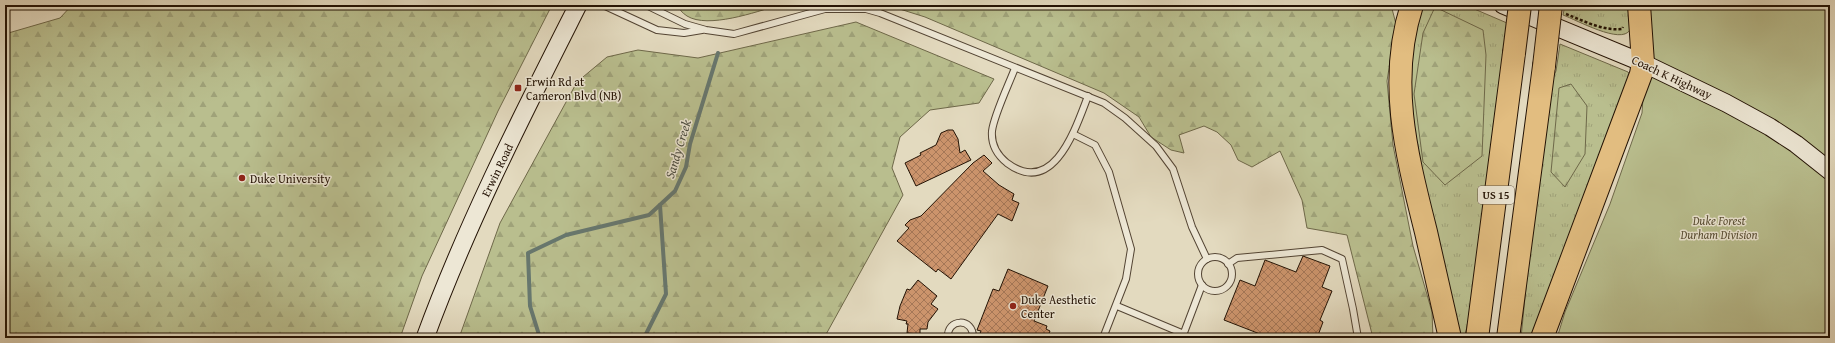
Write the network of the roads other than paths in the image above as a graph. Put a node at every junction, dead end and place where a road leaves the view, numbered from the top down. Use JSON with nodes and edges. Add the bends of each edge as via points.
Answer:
{"nodes":[{"id":1,"x":578,"y":5,"type":"edge"},
{"id":2,"x":603,"y":5,"type":"edge"},
{"id":3,"x":646,"y":5,"type":"edge"},
{"id":4,"x":1412,"y":5,"type":"edge"},
{"id":5,"x":1502,"y":5,"type":"edge"},
{"id":6,"x":1520,"y":5,"type":"edge"},
{"id":7,"x":1639,"y":5,"type":"edge"},
{"id":8,"x":1556,"y":8,"type":"edge"},
{"id":9,"x":706,"y":30,"type":"junction"},
{"id":10,"x":1643,"y":63,"type":"junction"},
{"id":11,"x":1015,"y":68,"type":"junction"},
{"id":12,"x":1088,"y":96,"type":"junction"},
{"id":13,"x":1073,"y":134,"type":"junction"},
{"id":14,"x":1830,"y":171,"type":"edge"},
{"id":15,"x":1207,"y":259,"type":"junction"},
{"id":16,"x":1228,"y":264,"type":"junction"},
{"id":17,"x":1202,"y":285,"type":"junction"},
{"id":18,"x":1117,"y":306,"type":"junction"},
{"id":19,"x":1183,"y":336,"type":"edge"},
{"id":20,"x":425,"y":338,"type":"edge"},
{"id":21,"x":948,"y":338,"type":"edge"},
{"id":22,"x":972,"y":338,"type":"edge"},
{"id":23,"x":1103,"y":338,"type":"edge"},
{"id":24,"x":1358,"y":338,"type":"edge"},
{"id":25,"x":1450,"y":338,"type":"edge"},
{"id":26,"x":1477,"y":338,"type":"edge"},
{"id":27,"x":1508,"y":338,"type":"edge"},
{"id":28,"x":1542,"y":338,"type":"edge"}],
"edges":[{"from":1,"to":20,"type":"main road","name":"Erwin Road","via":[[474,216]]},
{"from":2,"to":9,"type":"lane","via":[[657,30],[684,33]]},
{"from":3,"to":9,"type":"lane","via":[[685,24]]},
{"from":4,"to":25,"type":"highway","via":[[1404,39],[1399,88],[1400,113]]},
{"from":5,"to":10,"type":"main road","name":"Coach K Highway"},
{"from":6,"to":26,"type":"highway","number":"US 15","bridge":true},
{"from":7,"to":10,"type":"highway"},
{"from":8,"to":27,"type":"highway","number":"US 15","bridge":true,"via":[[1544,66]]},
{"from":9,"to":11,"type":"lane","via":[[734,34],[825,9],[866,9]]},
{"from":10,"to":14,"type":"main road","name":"Coach K Highway","via":[[1770,127]]},
{"from":10,"to":28,"type":"highway"},
{"from":11,"to":12,"type":"lane"},
{"from":11,"to":13,"type":"lane","via":[[992,131],[993,145],[1000,156],[1016,168],[1032,171],[1044,169],[1063,153]]},
{"from":12,"to":13,"type":"lane"},
{"from":12,"to":15,"type":"lane","via":[[1104,103],[1125,118],[1156,146],[1173,169],[1192,227]]},
{"from":13,"to":18,"type":"lane","via":[[1095,145],[1109,172],[1131,249],[1126,279]]},
{"from":15,"to":16,"type":"lane","via":[[1220,258]]},
{"from":15,"to":17,"type":"lane","via":[[1198,273]]},
{"from":16,"to":17,"type":"lane","via":[[1232,273],[1231,279],[1224,288],[1216,291]]},
{"from":16,"to":24,"type":"lane","via":[[1237,258],[1322,250],[1342,259]]},
{"from":17,"to":19,"type":"lane"},
{"from":18,"to":19,"type":"lane"},
{"from":18,"to":23,"type":"lane"},
{"from":21,"to":22,"type":"lane","via":[[951,326],[962,322],[970,326]]}]}
